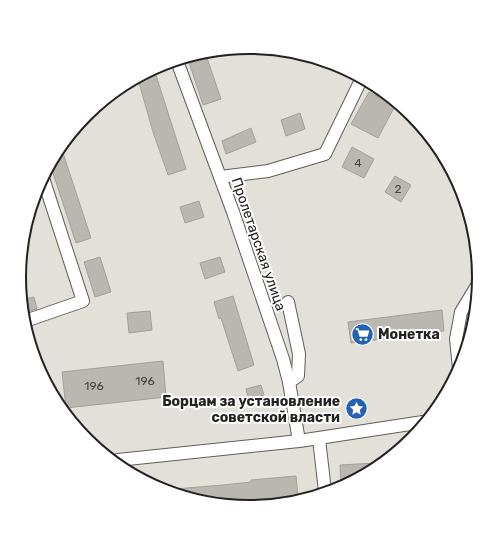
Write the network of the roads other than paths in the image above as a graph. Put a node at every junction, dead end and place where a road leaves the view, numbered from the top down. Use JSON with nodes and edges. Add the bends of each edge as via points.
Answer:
{"nodes":[{"id":1,"x":178,"y":65,"type":"edge"},
{"id":2,"x":360,"y":83,"type":"edge"},
{"id":3,"x":220,"y":176,"type":"junction"},
{"id":4,"x":46,"y":184,"type":"edge"},
{"id":5,"x":472,"y":295,"type":"edge"},
{"id":6,"x":288,"y":302,"type":"dead end"},
{"id":7,"x":30,"y":319,"type":"edge"},
{"id":8,"x":458,"y":355,"type":"edge"},
{"id":9,"x":289,"y":382,"type":"junction"},
{"id":10,"x":418,"y":423,"type":"edge"},
{"id":11,"x":319,"y":439,"type":"junction"},
{"id":12,"x":299,"y":441,"type":"junction"},
{"id":13,"x":122,"y":460,"type":"edge"},
{"id":14,"x":324,"y":487,"type":"edge"}],
"edges":[{"from":1,"to":3,"type":"street","name":"Пролетарская улица"},
{"from":2,"to":3,"type":"street","via":[[325,154],[268,171]]},
{"from":3,"to":9,"type":"street","name":"Пролетарская улица"},
{"from":4,"to":7,"type":"street","via":[[83,301]]},
{"from":5,"to":8,"type":"street","via":[[461,312],[456,339]]},
{"from":6,"to":9,"type":"street","via":[[299,354],[298,376]]},
{"from":9,"to":12,"type":"street","name":"Пролетарская улица"},
{"from":10,"to":11,"type":"street"},
{"from":11,"to":12,"type":"street"},
{"from":11,"to":14,"type":"street"},
{"from":12,"to":13,"type":"street"}]}
